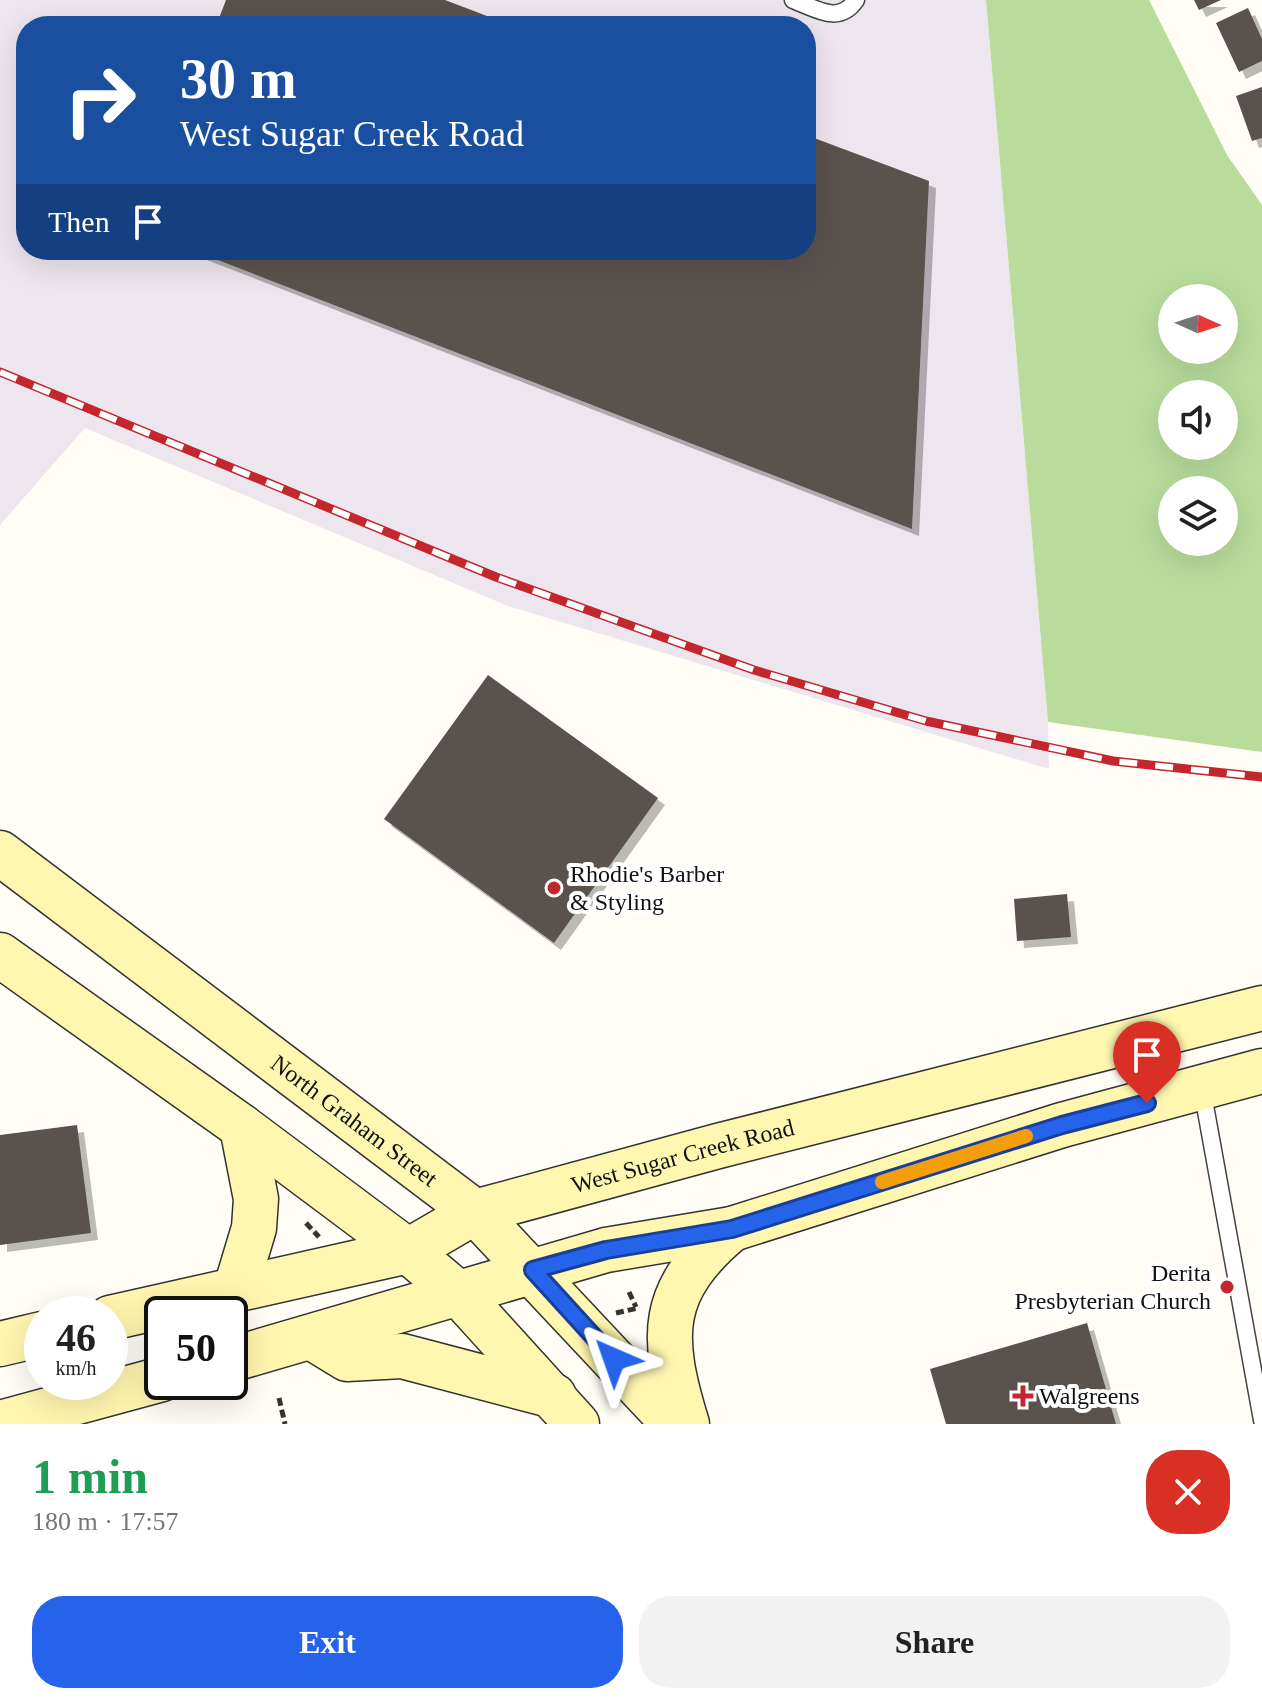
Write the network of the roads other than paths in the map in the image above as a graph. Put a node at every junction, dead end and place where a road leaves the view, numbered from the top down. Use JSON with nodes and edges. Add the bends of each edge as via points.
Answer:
{"nodes":[{"id":1,"x":793,"y":0,"type":"edge"},
{"id":2,"x":856,"y":0,"type":"edge"},
{"id":3,"x":11,"y":866,"type":"edge"},
{"id":4,"x":0,"y":955,"type":"edge"},
{"id":5,"x":1262,"y":1008,"type":"edge"},
{"id":6,"x":1262,"y":1071,"type":"edge"},
{"id":7,"x":1202,"y":1088,"type":"junction"},
{"id":8,"x":242,"y":1127,"type":"junction"},
{"id":9,"x":475,"y":1212,"type":"junction"},
{"id":10,"x":732,"y":1229,"type":"junction"},
{"id":11,"x":408,"y":1251,"type":"junction"},
{"id":12,"x":533,"y":1270,"type":"junction"},
{"id":13,"x":236,"y":1288,"type":"junction"},
{"id":14,"x":460,"y":1295,"type":"junction"},
{"id":15,"x":128,"y":1314,"type":"edge"},
{"id":16,"x":311,"y":1337,"type":"junction"},
{"id":17,"x":24,"y":1338,"type":"edge"},
{"id":18,"x":0,"y":1344,"type":"edge"},
{"id":19,"x":248,"y":1355,"type":"edge"},
{"id":20,"x":144,"y":1385,"type":"edge"},
{"id":21,"x":566,"y":1410,"type":"edge"},
{"id":22,"x":52,"y":1417,"type":"edge"},
{"id":23,"x":1262,"y":1420,"type":"edge"},
{"id":24,"x":0,"y":1423,"type":"edge"},
{"id":25,"x":674,"y":1424,"type":"edge"},
{"id":26,"x":687,"y":1424,"type":"edge"}],
"edges":[{"from":1,"to":2,"type":"lane","via":[[834,16],[848,11]]},
{"from":3,"to":9,"type":"main road","name":"North Graham Street"},
{"from":4,"to":8,"type":"main road"},
{"from":5,"to":9,"type":"main road","name":"West Sugar Creek Road"},
{"from":6,"to":7,"type":"main road"},
{"from":7,"to":10,"type":"main road","via":[[1062,1125]]},
{"from":7,"to":23,"type":"lane"},
{"from":8,"to":11,"type":"main road"},
{"from":8,"to":13,"type":"main road","via":[[256,1199],[254,1228]]},
{"from":9,"to":11,"type":"main road","name":"West Sugar Creek Road"},
{"from":9,"to":12,"type":"main road","name":"North Graham Street"},
{"from":10,"to":12,"type":"main road","via":[[606,1250]]},
{"from":10,"to":26,"type":"main road","via":[[700,1256],[676,1298],[669,1329],[671,1353]]},
{"from":11,"to":13,"type":"main road","name":"West Sugar Creek Road"},
{"from":11,"to":14,"type":"main road"},
{"from":12,"to":14,"type":"main road"},
{"from":12,"to":25,"type":"main road","name":"North Graham Street"},
{"from":13,"to":15,"type":"main road","name":"West Sugar Creek Road"},
{"from":14,"to":16,"type":"main road"},
{"from":14,"to":21,"type":"main road"},
{"from":16,"to":19,"type":"main road"},
{"from":16,"to":21,"type":"main road","via":[[347,1359],[402,1356]]},
{"from":17,"to":18,"type":"main road"},
{"from":20,"to":22,"type":"main road"},
{"from":22,"to":24,"type":"main road"}]}
